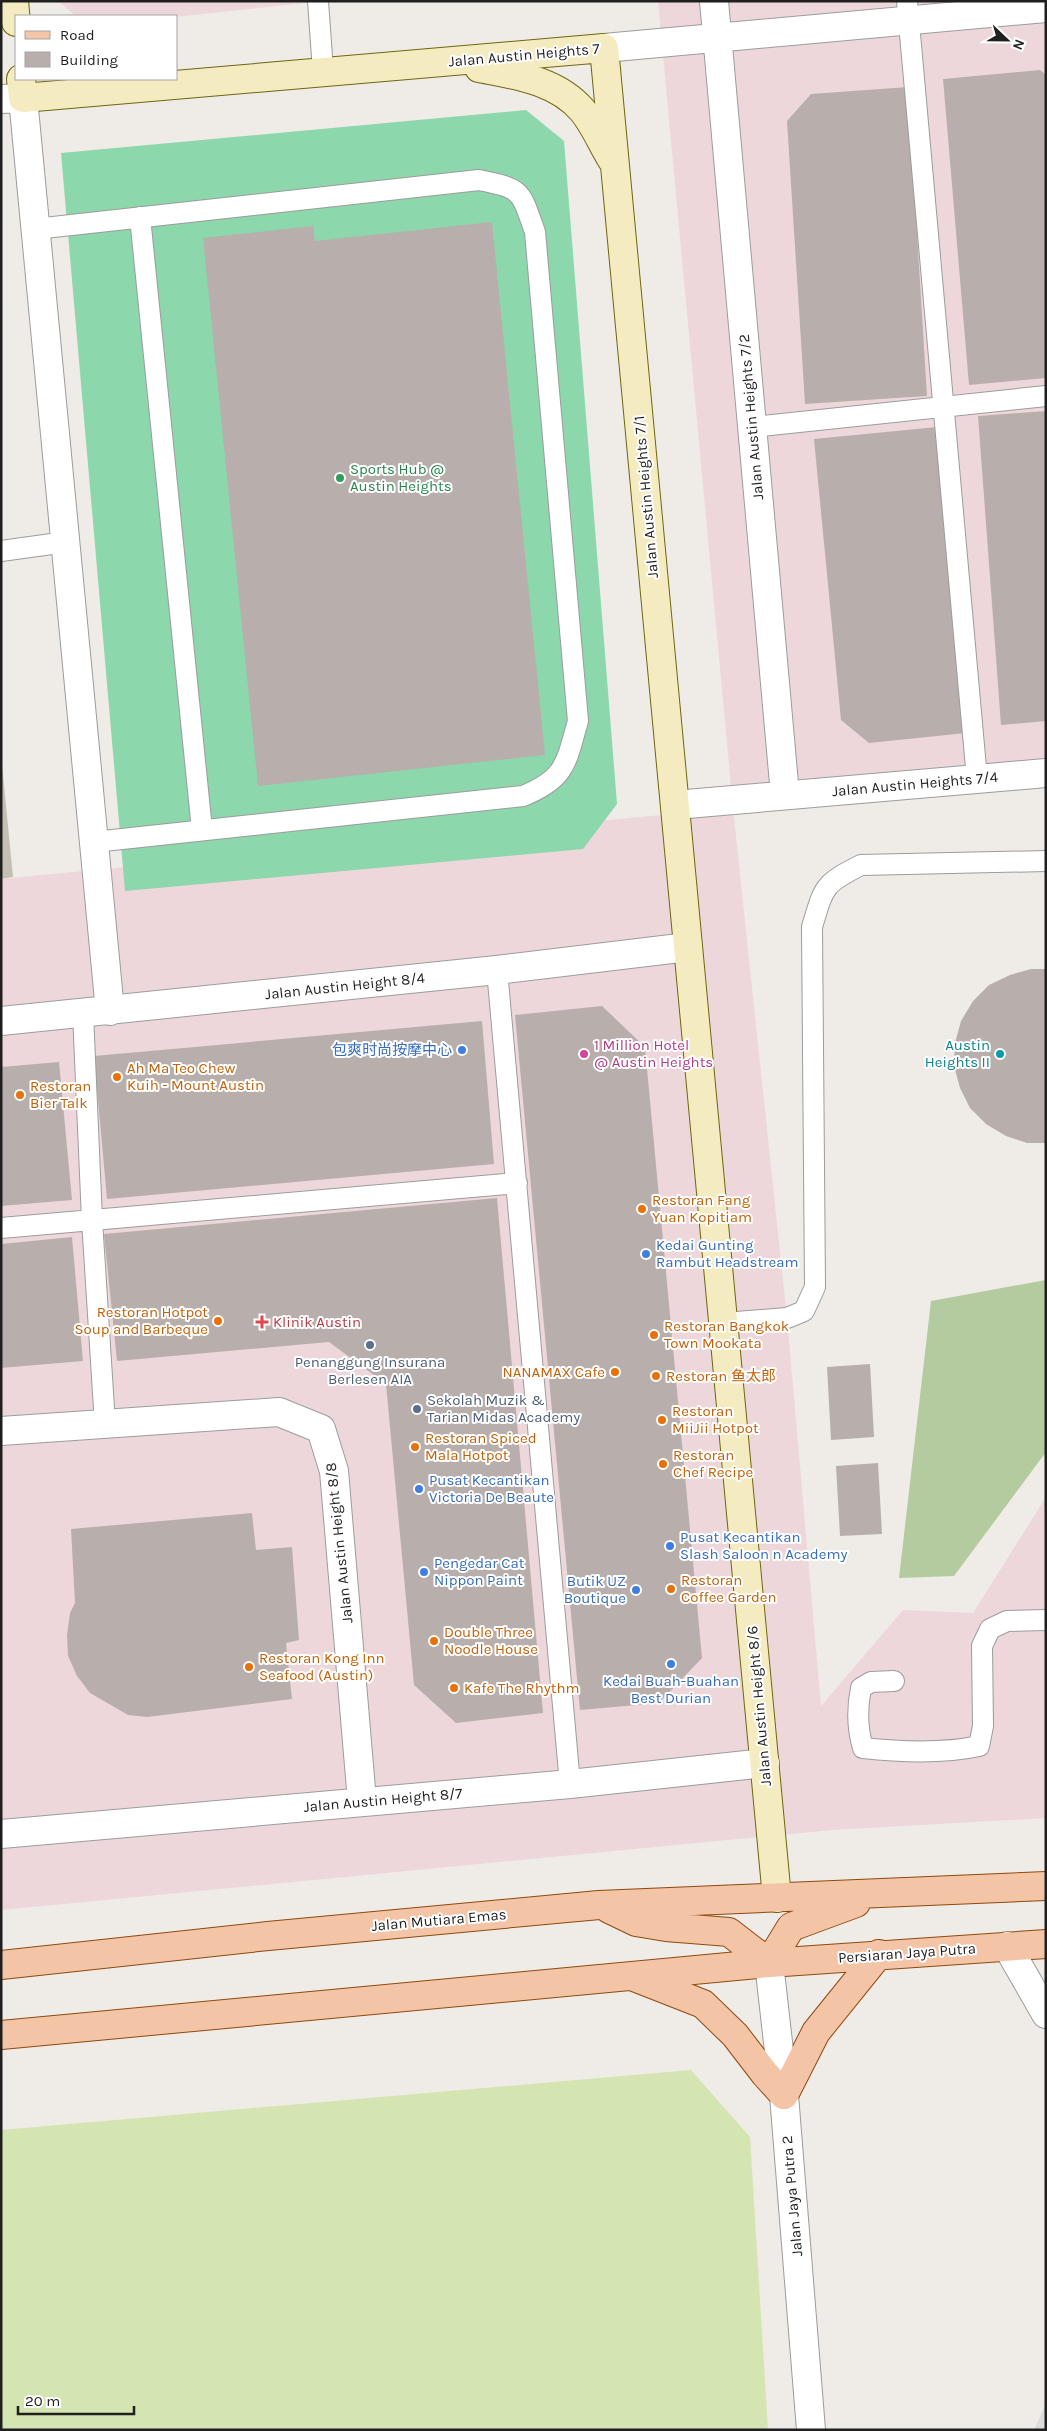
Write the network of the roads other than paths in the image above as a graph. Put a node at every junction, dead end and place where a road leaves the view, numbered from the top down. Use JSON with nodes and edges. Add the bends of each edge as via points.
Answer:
{"nodes":[{"id":1,"x":14,"y":1,"type":"edge"},
{"id":2,"x":318,"y":1,"type":"edge"},
{"id":3,"x":714,"y":1,"type":"edge"},
{"id":4,"x":1046,"y":8,"type":"edge"},
{"id":5,"x":907,"y":11,"type":"edge"},
{"id":6,"x":15,"y":15,"type":"edge"},
{"id":7,"x":717,"y":38,"type":"junction"},
{"id":8,"x":604,"y":48,"type":"junction"},
{"id":9,"x":448,"y":61,"type":"junction"},
{"id":10,"x":323,"y":71,"type":"junction"},
{"id":11,"x":15,"y":92,"type":"edge"},
{"id":12,"x":615,"y":166,"type":"junction"},
{"id":13,"x":140,"y":218,"type":"junction"},
{"id":14,"x":35,"y":229,"type":"junction"},
{"id":15,"x":1046,"y":396,"type":"edge"},
{"id":16,"x":943,"y":407,"type":"junction"},
{"id":17,"x":752,"y":427,"type":"junction"},
{"id":18,"x":66,"y":542,"type":"junction"},
{"id":19,"x":1,"y":551,"type":"edge"},
{"id":20,"x":1046,"y":772,"type":"edge"},
{"id":21,"x":977,"y":778,"type":"junction"},
{"id":22,"x":785,"y":795,"type":"junction"},
{"id":23,"x":675,"y":805,"type":"junction"},
{"id":24,"x":202,"y":830,"type":"junction"},
{"id":25,"x":94,"y":842,"type":"junction"},
{"id":26,"x":1046,"y":861,"type":"edge"},
{"id":27,"x":688,"y":947,"type":"junction"},
{"id":28,"x":498,"y":970,"type":"junction"},
{"id":29,"x":110,"y":1011,"type":"junction"},
{"id":30,"x":83,"y":1013,"type":"junction"},
{"id":31,"x":1,"y":1021,"type":"edge"},
{"id":32,"x":517,"y":1183,"type":"junction"},
{"id":33,"x":92,"y":1220,"type":"junction"},
{"id":34,"x":1,"y":1228,"type":"edge"},
{"id":35,"x":724,"y":1323,"type":"junction"},
{"id":36,"x":105,"y":1424,"type":"junction"},
{"id":37,"x":1,"y":1431,"type":"edge"},
{"id":38,"x":1046,"y":1620,"type":"edge"},
{"id":39,"x":894,"y":1680,"type":"dead end"},
{"id":40,"x":765,"y":1763,"type":"junction"},
{"id":41,"x":570,"y":1784,"type":"junction"},
{"id":42,"x":362,"y":1801,"type":"junction"},
{"id":43,"x":1,"y":1834,"type":"edge"},
{"id":44,"x":1046,"y":1886,"type":"edge"},
{"id":45,"x":879,"y":1894,"type":"junction"},
{"id":46,"x":777,"y":1898,"type":"junction"},
{"id":47,"x":599,"y":1905,"type":"junction"},
{"id":48,"x":1046,"y":1944,"type":"edge"},
{"id":49,"x":1007,"y":1946,"type":"junction"},
{"id":50,"x":878,"y":1954,"type":"junction"},
{"id":51,"x":769,"y":1963,"type":"junction"},
{"id":52,"x":1,"y":1964,"type":"edge"},
{"id":53,"x":628,"y":1975,"type":"junction"},
{"id":54,"x":1046,"y":2014,"type":"edge"},
{"id":55,"x":1,"y":2034,"type":"edge"},
{"id":56,"x":784,"y":2095,"type":"junction"},
{"id":57,"x":811,"y":2430,"type":"edge"}],
"edges":[{"from":1,"to":6,"type":"street"},
{"from":2,"to":10,"type":"lane"},
{"from":3,"to":7,"type":"street","name":"Jalan Austin Heights 7/2"},
{"from":4,"to":5,"type":"street","name":"Jalan Austin Heights 7"},
{"from":5,"to":7,"type":"street","name":"Jalan Austin Heights 7"},
{"from":5,"to":16,"type":"lane"},
{"from":7,"to":8,"type":"street","name":"Jalan Austin Heights 7"},
{"from":7,"to":17,"type":"street","name":"Jalan Austin Heights 7/2"},
{"from":8,"to":9,"type":"street","name":"Jalan Austin Heights 7"},
{"from":8,"to":12,"type":"street","name":"Jalan Austin Heights 7/1"},
{"from":9,"to":10,"type":"street","name":"Jalan Austin Heights 7"},
{"from":9,"to":12,"type":"street","via":[[530,78],[561,92],[582,110]]},
{"from":10,"to":11,"type":"street","name":"Jalan Austin Heights 7"},
{"from":11,"to":14,"type":"street"},
{"from":12,"to":23,"type":"street","name":"Jalan Austin Heights 7/1"},
{"from":13,"to":14,"type":"lane"},
{"from":13,"to":24,"type":"lane"},
{"from":13,"to":24,"type":"lane","via":[[479,180],[506,186],[522,196],[535,232],[578,721],[564,768],[542,788],[523,796]]},
{"from":14,"to":18,"type":"street"},
{"from":15,"to":16,"type":"lane"},
{"from":16,"to":17,"type":"lane"},
{"from":16,"to":21,"type":"lane"},
{"from":17,"to":22,"type":"street","name":"Jalan Austin Heights 7/2"},
{"from":18,"to":19,"type":"lane"},
{"from":18,"to":25,"type":"street"},
{"from":20,"to":21,"type":"street","name":"Jalan Austin Heights 7/4"},
{"from":21,"to":22,"type":"street","name":"Jalan Austin Heights 7/4"},
{"from":22,"to":23,"type":"street","name":"Jalan Austin Heights 7/4"},
{"from":23,"to":27,"type":"street","name":"Jalan Austin Heights 7/1"},
{"from":24,"to":25,"type":"lane"},
{"from":25,"to":29,"type":"street"},
{"from":26,"to":35,"type":"lane","via":[[862,865],[837,877],[822,892],[812,927],[815,1288],[804,1311],[787,1318]]},
{"from":27,"to":28,"type":"street","name":"Jalan Austin Height 8/4"},
{"from":27,"to":35,"type":"street","name":"Jalan Austin Height 8/6"},
{"from":28,"to":29,"type":"street","name":"Jalan Austin Height 8/4"},
{"from":28,"to":32,"type":"lane"},
{"from":29,"to":30,"type":"street","name":"Jalan Austin Height 8/4"},
{"from":30,"to":31,"type":"street","name":"Jalan Austin Height 8/4"},
{"from":30,"to":33,"type":"lane"},
{"from":32,"to":33,"type":"lane"},
{"from":32,"to":41,"type":"lane"},
{"from":33,"to":34,"type":"lane"},
{"from":33,"to":36,"type":"lane"},
{"from":35,"to":40,"type":"street","name":"Jalan Austin Height 8/6"},
{"from":36,"to":37,"type":"street","name":"Jalan Austin Height 8/8"},
{"from":36,"to":42,"type":"street","name":"Jalan Austin Height 8/8","via":[[279,1412],[321,1429],[334,1470]]},
{"from":38,"to":39,"type":"lane","via":[[1007,1621],[990,1629],[982,1646],[983,1726],[979,1746],[959,1750],[863,1748],[858,1732],[858,1701],[862,1688],[871,1682]]},
{"from":40,"to":41,"type":"street","name":"Jalan Austin Height 8/7"},
{"from":40,"to":46,"type":"street","name":"Jalan Austin Height 8/6"},
{"from":41,"to":42,"type":"street","name":"Jalan Austin Height 8/7"},
{"from":42,"to":43,"type":"street","name":"Jalan Austin Height 8/7"},
{"from":44,"to":45,"type":"main road"},
{"from":45,"to":46,"type":"main road","name":"Jalan Mutiara Emas"},
{"from":45,"to":51,"type":"main road","via":[[791,1927]]},
{"from":46,"to":47,"type":"main road","name":"Jalan Mutiara Emas"},
{"from":47,"to":51,"type":"main road","via":[[636,1922],[729,1932]]},
{"from":47,"to":52,"type":"main road","name":"Jalan Mutiara Emas"},
{"from":48,"to":49,"type":"main road","name":"Persiaran Jaya Putra"},
{"from":49,"to":50,"type":"main road","name":"Persiaran Jaya Putra"},
{"from":49,"to":54,"type":"street"},
{"from":50,"to":51,"type":"main road","name":"Persiaran Jaya Putra"},
{"from":50,"to":56,"type":"main road","via":[[816,2032]]},
{"from":51,"to":53,"type":"main road"},
{"from":51,"to":56,"type":"street","name":"Jalan Jaya Putra 2"},
{"from":53,"to":55,"type":"main road"},
{"from":53,"to":56,"type":"main road","via":[[703,2004],[735,2035]]},
{"from":56,"to":57,"type":"street","name":"Jalan Jaya Putra 2"}]}
